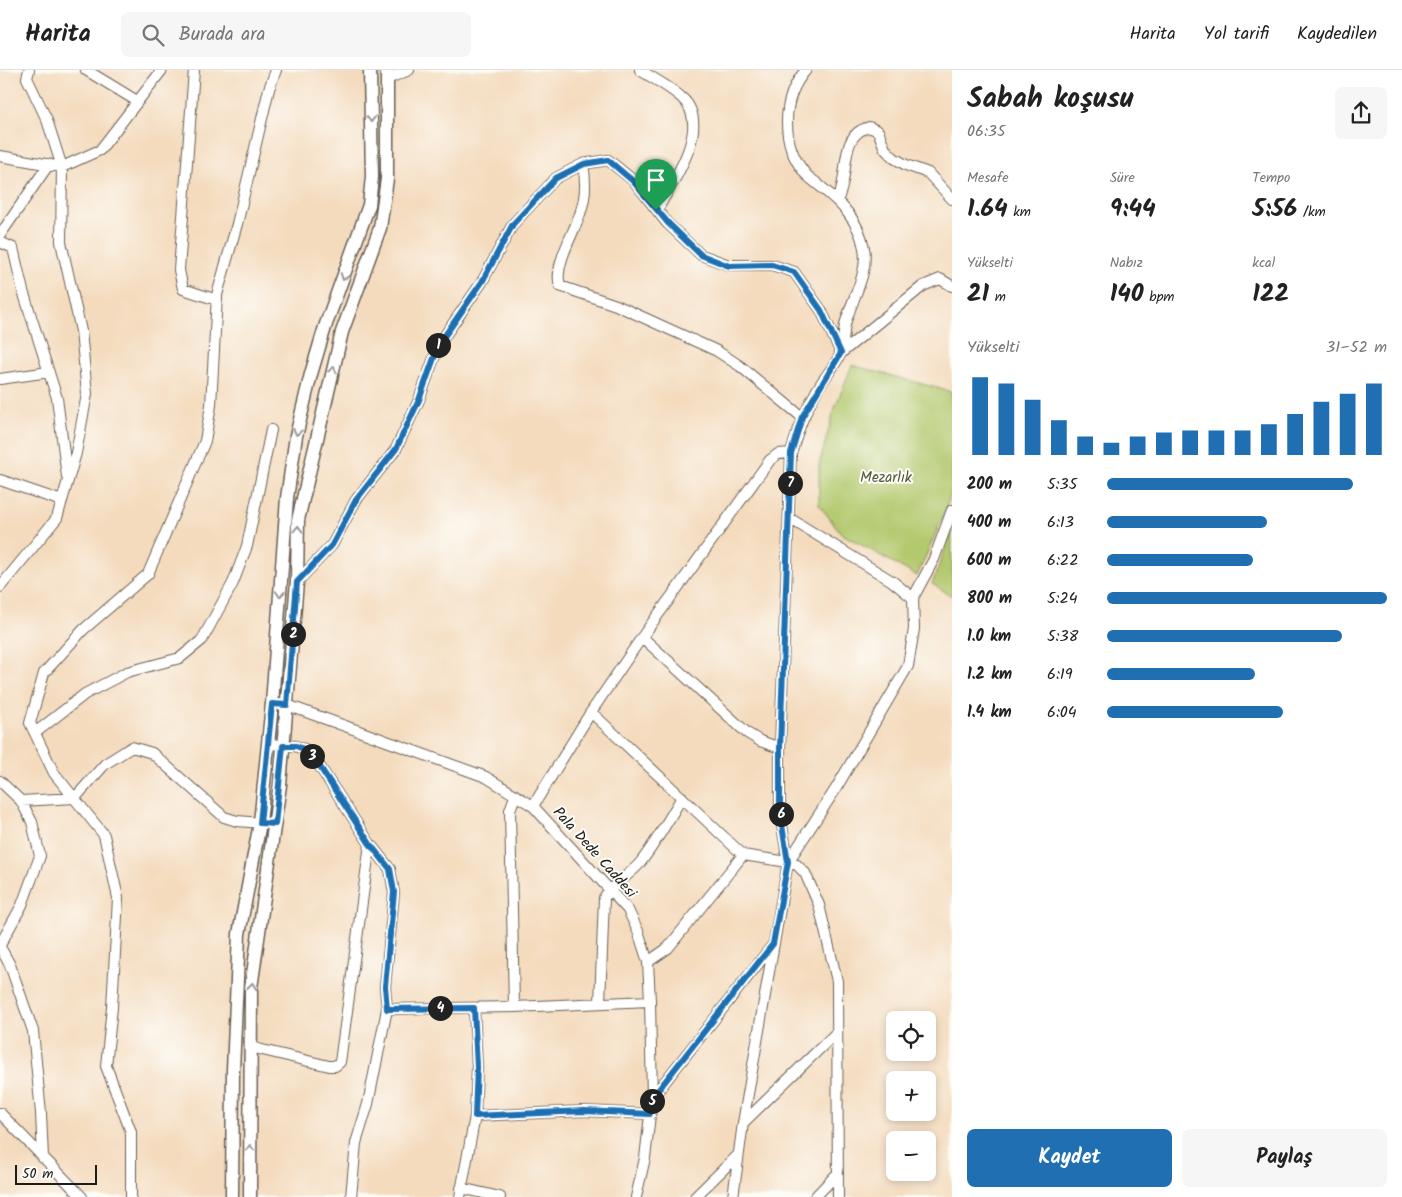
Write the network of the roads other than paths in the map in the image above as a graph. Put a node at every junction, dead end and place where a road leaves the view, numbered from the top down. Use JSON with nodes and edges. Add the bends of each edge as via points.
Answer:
{"nodes":[{"id":1,"x":29,"y":70,"type":"edge"},
{"id":2,"x":86,"y":70,"type":"edge"},
{"id":3,"x":162,"y":70,"type":"edge"},
{"id":4,"x":194,"y":70,"type":"edge"},
{"id":5,"x":276,"y":70,"type":"edge"},
{"id":6,"x":370,"y":70,"type":"edge"},
{"id":7,"x":408,"y":70,"type":"edge"},
{"id":8,"x":640,"y":70,"type":"edge"},
{"id":9,"x":806,"y":70,"type":"edge"},
{"id":10,"x":387,"y":74,"type":"edge"},
{"id":11,"x":137,"y":101,"type":"junction"},
{"id":12,"x":0,"y":156,"type":"edge"},
{"id":13,"x":49,"y":164,"type":"junction"},
{"id":14,"x":584,"y":164,"type":"junction"},
{"id":15,"x":62,"y":167,"type":"junction"},
{"id":16,"x":952,"y":199,"type":"edge"},
{"id":17,"x":837,"y":201,"type":"junction"},
{"id":18,"x":656,"y":210,"type":"junction"},
{"id":19,"x":0,"y":235,"type":"edge"},
{"id":20,"x":0,"y":242,"type":"edge"},
{"id":21,"x":952,"y":286,"type":"edge"},
{"id":22,"x":217,"y":300,"type":"junction"},
{"id":23,"x":841,"y":353,"type":"junction"},
{"id":24,"x":49,"y":372,"type":"junction"},
{"id":25,"x":0,"y":379,"type":"edge"},
{"id":26,"x":802,"y":417,"type":"junction"},
{"id":27,"x":271,"y":430,"type":"dead end"},
{"id":28,"x":791,"y":453,"type":"junction"},
{"id":29,"x":0,"y":480,"type":"edge"},
{"id":30,"x":67,"y":483,"type":"junction"},
{"id":31,"x":62,"y":501,"type":"junction"},
{"id":32,"x":952,"y":510,"type":"edge"},
{"id":33,"x":789,"y":518,"type":"junction"},
{"id":34,"x":297,"y":582,"type":"junction"},
{"id":35,"x":0,"y":587,"type":"edge"},
{"id":36,"x":913,"y":598,"type":"junction"},
{"id":37,"x":642,"y":637,"type":"junction"},
{"id":38,"x":272,"y":704,"type":"junction"},
{"id":39,"x":287,"y":705,"type":"junction"},
{"id":40,"x":591,"y":712,"type":"junction"},
{"id":41,"x":35,"y":733,"type":"junction"},
{"id":42,"x":268,"y":744,"type":"junction"},
{"id":43,"x":283,"y":746,"type":"junction"},
{"id":44,"x":780,"y":748,"type":"junction"},
{"id":45,"x":0,"y":781,"type":"edge"},
{"id":46,"x":515,"y":796,"type":"junction"},
{"id":47,"x":682,"y":797,"type":"junction"},
{"id":48,"x":75,"y":798,"type":"junction"},
{"id":49,"x":21,"y":801,"type":"junction"},
{"id":50,"x":533,"y":806,"type":"junction"},
{"id":51,"x":260,"y":823,"type":"junction"},
{"id":52,"x":275,"y":824,"type":"junction"},
{"id":53,"x":370,"y":844,"type":"junction"},
{"id":54,"x":743,"y":855,"type":"junction"},
{"id":55,"x":788,"y":862,"type":"junction"},
{"id":56,"x":609,"y":890,"type":"junction"},
{"id":57,"x":773,"y":944,"type":"junction"},
{"id":58,"x":0,"y":946,"type":"edge"},
{"id":59,"x":648,"y":962,"type":"junction"},
{"id":60,"x":650,"y":1001,"type":"junction"},
{"id":61,"x":600,"y":1003,"type":"junction"},
{"id":62,"x":514,"y":1007,"type":"junction"},
{"id":63,"x":474,"y":1008,"type":"junction"},
{"id":64,"x":387,"y":1009,"type":"junction"},
{"id":65,"x":837,"y":1032,"type":"junction"},
{"id":66,"x":250,"y":1047,"type":"junction"},
{"id":67,"x":652,"y":1098,"type":"junction"},
{"id":68,"x":650,"y":1114,"type":"junction"},
{"id":69,"x":475,"y":1116,"type":"junction"},
{"id":70,"x":2,"y":1120,"type":"edge"},
{"id":71,"x":743,"y":1123,"type":"junction"},
{"id":72,"x":738,"y":1155,"type":"junction"},
{"id":73,"x":43,"y":1158,"type":"junction"},
{"id":74,"x":838,"y":1173,"type":"junction"},
{"id":75,"x":460,"y":1193,"type":"edge"},
{"id":76,"x":82,"y":1197,"type":"edge"},
{"id":77,"x":130,"y":1197,"type":"edge"},
{"id":78,"x":232,"y":1197,"type":"edge"},
{"id":79,"x":250,"y":1197,"type":"edge"},
{"id":80,"x":351,"y":1197,"type":"edge"},
{"id":81,"x":500,"y":1197,"type":"edge"},
{"id":82,"x":636,"y":1197,"type":"edge"},
{"id":83,"x":695,"y":1197,"type":"edge"},
{"id":84,"x":734,"y":1197,"type":"edge"},
{"id":85,"x":815,"y":1197,"type":"edge"},
{"id":86,"x":838,"y":1197,"type":"edge"}],
"edges":[{"from":1,"to":15,"type":"street","via":[[27,78],[47,120]]},
{"from":2,"to":11,"type":"street"},
{"from":3,"to":11,"type":"street"},
{"from":4,"to":22,"type":"street","via":[[179,270],[183,289]]},
{"from":5,"to":22,"type":"street"},
{"from":6,"to":38,"type":"street","one_way":true,"via":[[372,177],[369,205],[310,374],[296,436],[287,498]]},
{"from":7,"to":10,"type":"street"},
{"from":8,"to":18,"type":"street","via":[[682,98],[692,116],[694,129],[679,170]]},
{"from":9,"to":17,"type":"street","via":[[792,93],[787,113],[788,136],[794,157],[804,173]]},
{"from":34,"to":10,"type":"street","one_way":true,"via":[[298,520],[342,332],[380,228],[387,179]]},
{"from":11,"to":15,"type":"street","via":[[100,150]]},
{"from":12,"to":13,"type":"street"},
{"from":13,"to":15,"type":"street"},
{"from":13,"to":19,"type":"street"},
{"from":14,"to":18,"type":"street","via":[[608,160],[634,182]]},
{"from":14,"to":26,"type":"street","via":[[584,200],[560,268],[560,286],[616,304],[717,351]]},
{"from":14,"to":34,"type":"street","via":[[556,178],[513,224],[482,282],[439,344],[419,400],[396,449],[356,500],[332,545]]},
{"from":15,"to":30,"type":"street","via":[[61,242],[81,331],[87,394]]},
{"from":16,"to":17,"type":"street","via":[[928,173],[894,158],[885,149],[878,131],[869,126],[849,144],[844,180]]},
{"from":17,"to":23,"type":"street","via":[[854,220],[865,251],[863,272],[845,325]]},
{"from":18,"to":23,"type":"street","via":[[701,255],[729,266],[772,265],[794,272],[821,310]]},
{"from":20,"to":24,"type":"street","via":[[13,248]]},
{"from":21,"to":23,"type":"street","via":[[940,279],[923,286]]},
{"from":22,"to":41,"type":"street","via":[[212,406],[205,440],[148,574],[83,630],[44,673],[30,723]]},
{"from":23,"to":26,"type":"street"},
{"from":24,"to":25,"type":"street"},
{"from":24,"to":30,"type":"street","via":[[57,398]]},
{"from":26,"to":28,"type":"street"},
{"from":27,"to":41,"type":"street","via":[[246,546],[233,583],[202,640],[180,658],[127,672],[85,694]]},
{"from":28,"to":33,"type":"street"},
{"from":28,"to":37,"type":"street","via":[[778,454],[770,460]]},
{"from":29,"to":31,"type":"street"},
{"from":30,"to":31,"type":"street"},
{"from":31,"to":35,"type":"street","via":[[58,518]]},
{"from":32,"to":36,"type":"street","via":[[934,559]]},
{"from":33,"to":36,"type":"street","via":[[892,581]]},
{"from":33,"to":44,"type":"street"},
{"from":34,"to":39,"type":"street"},
{"from":36,"to":55,"type":"street","via":[[914,628],[908,666]]},
{"from":37,"to":40,"type":"street"},
{"from":37,"to":44,"type":"street","via":[[747,733]]},
{"from":38,"to":39,"type":"street","name":"Pala Dede Caddesi"},
{"from":38,"to":42,"type":"street"},
{"from":39,"to":43,"type":"street"},
{"from":39,"to":46,"type":"street","name":"Pala Dede Caddesi","via":[[486,777]]},
{"from":40,"to":47,"type":"street"},
{"from":40,"to":50,"type":"street"},
{"from":41,"to":48,"type":"street","via":[[54,773]]},
{"from":42,"to":43,"type":"street"},
{"from":42,"to":51,"type":"street"},
{"from":43,"to":52,"type":"street"},
{"from":43,"to":53,"type":"street","via":[[306,750]]},
{"from":44,"to":55,"type":"street","via":[[780,813]]},
{"from":45,"to":49,"type":"street"},
{"from":46,"to":50,"type":"street","name":"Pala Dede Caddesi"},
{"from":46,"to":62,"type":"street","via":[[510,810]]},
{"from":47,"to":54,"type":"street"},
{"from":47,"to":56,"type":"street","via":[[639,864]]},
{"from":48,"to":49,"type":"street"},
{"from":48,"to":51,"type":"street","via":[[105,764],[132,746],[152,753],[224,817],[237,822]]},
{"from":48,"to":77,"type":"street","via":[[104,835],[118,898],[106,1066],[131,1132]]},
{"from":49,"to":58,"type":"street","via":[[32,822],[40,856],[22,905]]},
{"from":50,"to":56,"type":"street","name":"Pala Dede Caddesi"},
{"from":51,"to":52,"type":"street"},
{"from":51,"to":78,"type":"street","via":[[239,934]]},
{"from":66,"to":52,"type":"street","one_way":true,"via":[[251,988]]},
{"from":53,"to":64,"type":"street","via":[[390,869],[394,892],[385,986]]},
{"from":53,"to":66,"type":"street","via":[[340,1062],[329,1066]]},
{"from":54,"to":55,"type":"street"},
{"from":54,"to":59,"type":"street","via":[[668,948]]},
{"from":55,"to":57,"type":"street"},
{"from":55,"to":65,"type":"street","via":[[805,873],[819,905],[837,981]]},
{"from":56,"to":59,"type":"street","name":"Pala Dede Caddesi","via":[[628,910]]},
{"from":56,"to":61,"type":"street","via":[[603,901]]},
{"from":57,"to":67,"type":"street"},
{"from":57,"to":71,"type":"street"},
{"from":58,"to":73,"type":"street","via":[[33,1031]]},
{"from":59,"to":60,"type":"street","name":"Pala Dede Caddesi"},
{"from":60,"to":61,"type":"street"},
{"from":60,"to":67,"type":"street","name":"Pala Dede Caddesi"},
{"from":61,"to":62,"type":"street"},
{"from":62,"to":63,"type":"street"},
{"from":63,"to":64,"type":"street"},
{"from":63,"to":69,"type":"street"},
{"from":64,"to":80,"type":"street","via":[[368,1104],[356,1144]]},
{"from":65,"to":71,"type":"street"},
{"from":65,"to":74,"type":"street"},
{"from":79,"to":66,"type":"street","one_way":true},
{"from":67,"to":68,"type":"street","name":"Pala Dede Caddesi"},
{"from":68,"to":69,"type":"street","via":[[584,1111]]},
{"from":68,"to":82,"type":"street","name":"Pala Dede Caddesi"},
{"from":69,"to":75,"type":"street"},
{"from":70,"to":73,"type":"street"},
{"from":71,"to":72,"type":"street"},
{"from":72,"to":83,"type":"street"},
{"from":72,"to":84,"type":"street"},
{"from":73,"to":76,"type":"street"},
{"from":74,"to":85,"type":"street"},
{"from":74,"to":86,"type":"street"},
{"from":75,"to":81,"type":"street"}]}
